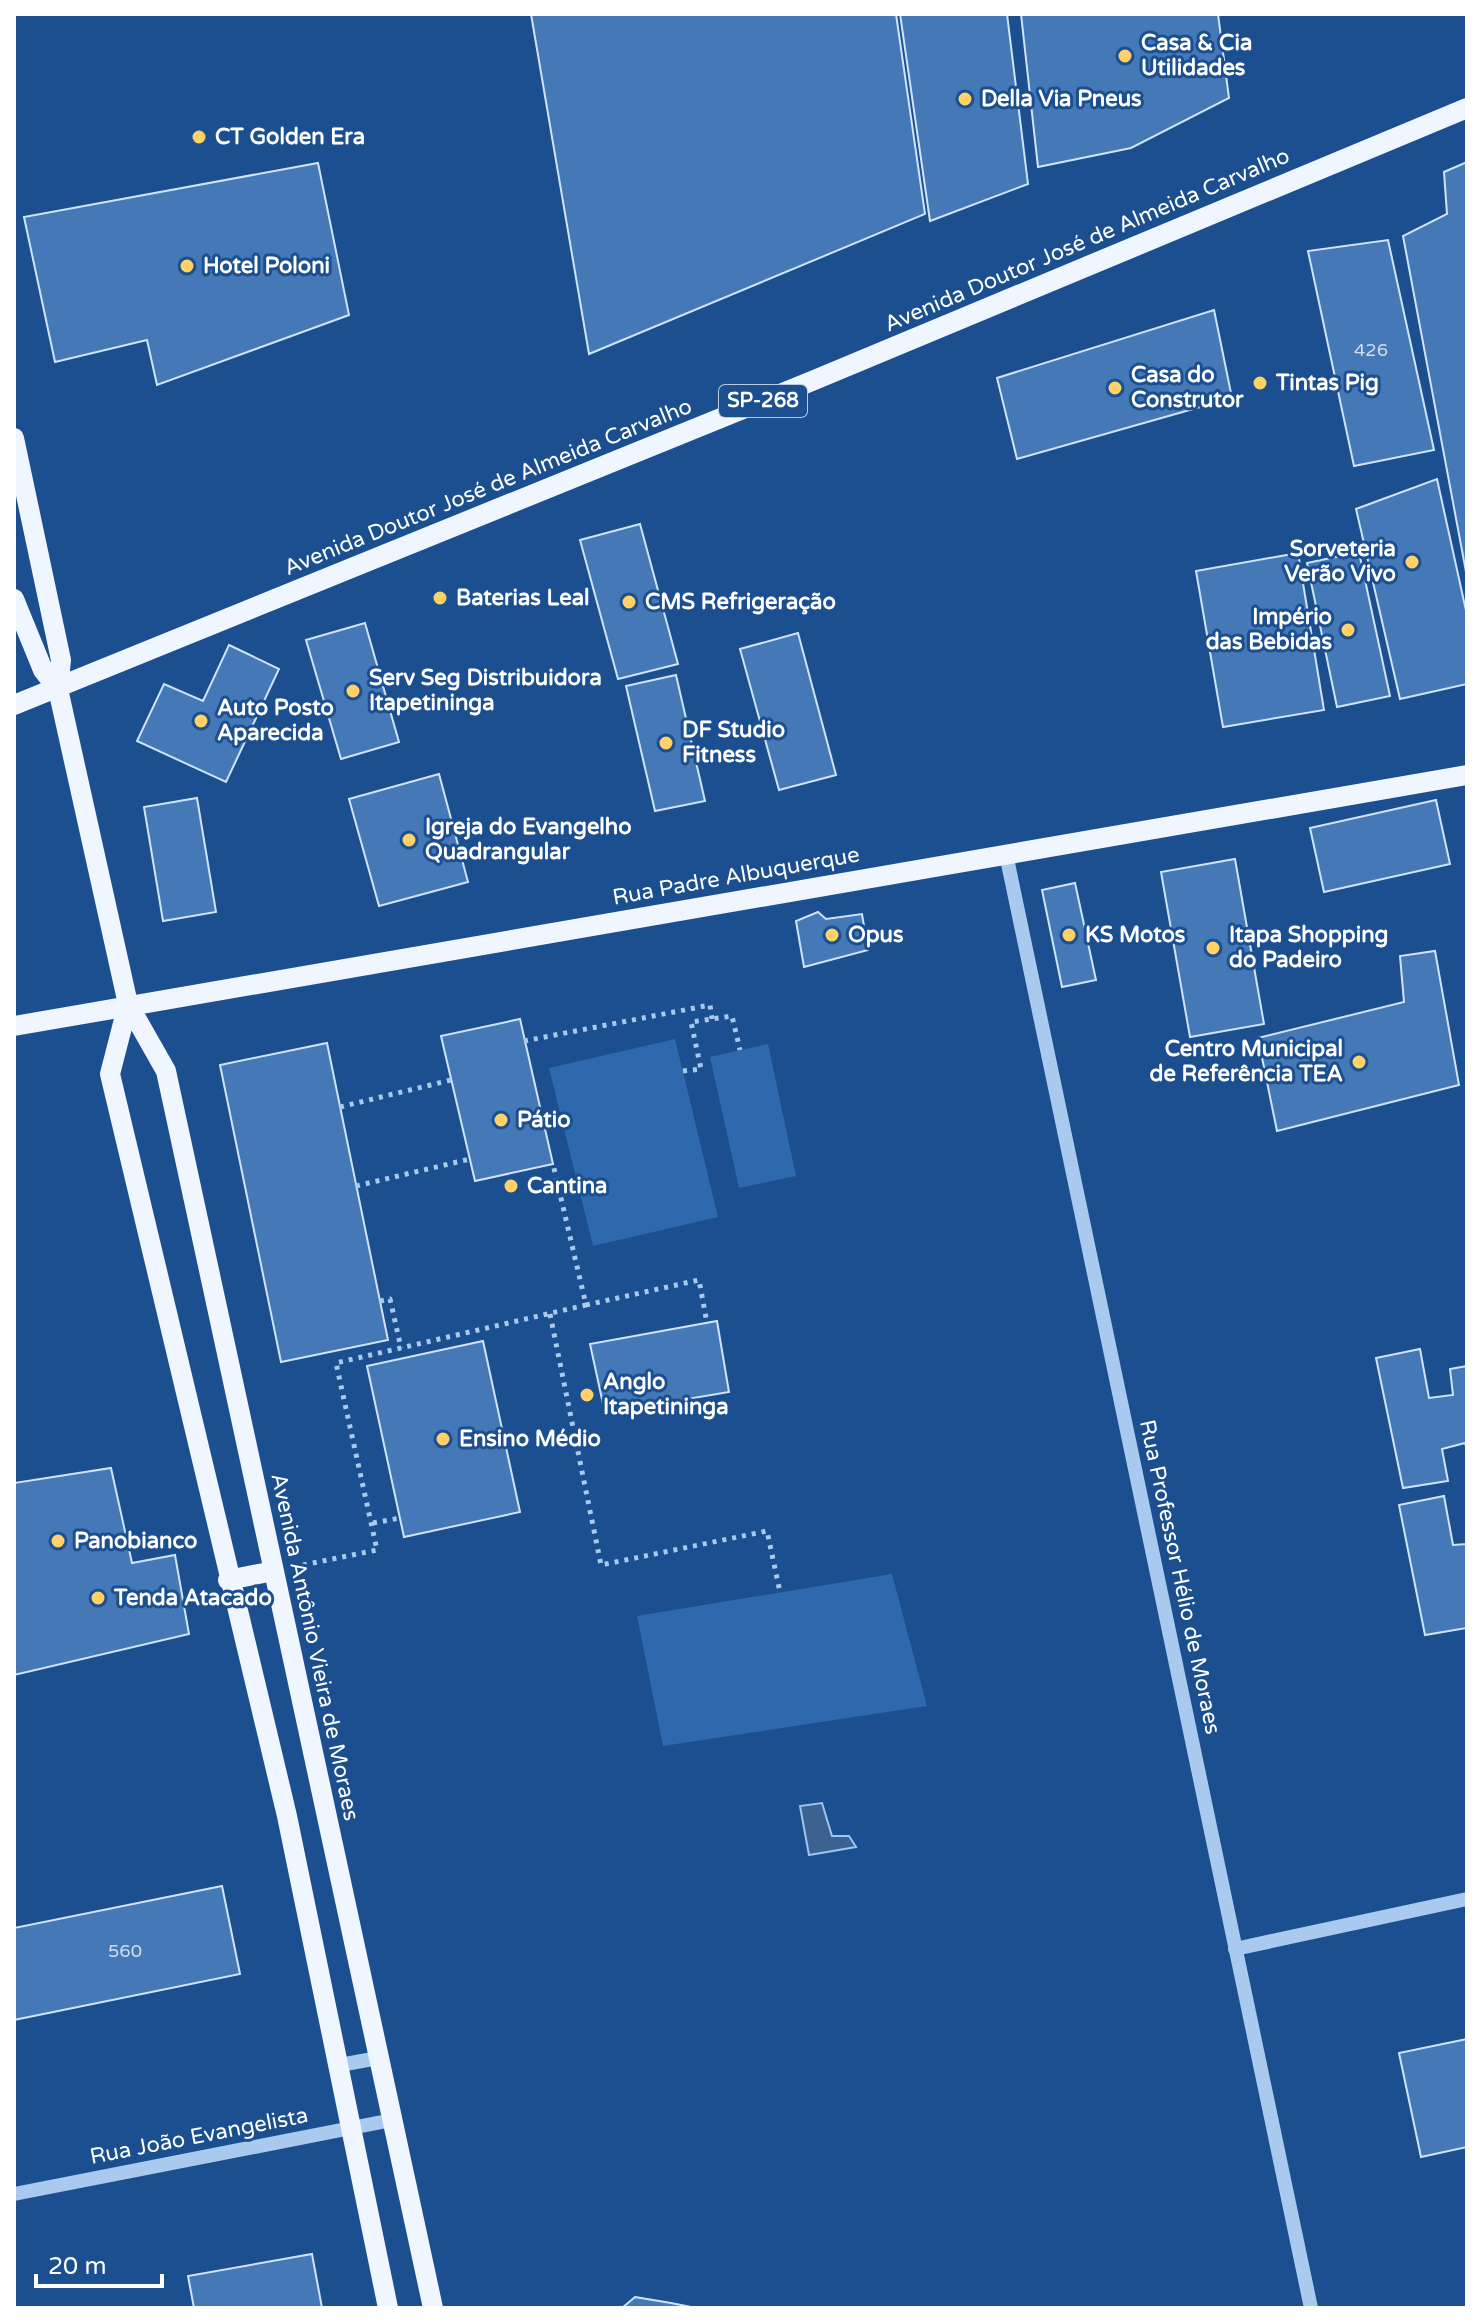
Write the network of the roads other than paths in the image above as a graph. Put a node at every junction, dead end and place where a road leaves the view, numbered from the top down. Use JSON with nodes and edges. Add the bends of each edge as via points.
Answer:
{"nodes":[{"id":1,"x":1467,"y":108,"type":"edge"},
{"id":2,"x":14,"y":438,"type":"edge"},
{"id":3,"x":14,"y":599,"type":"edge"},
{"id":4,"x":58,"y":689,"type":"junction"},
{"id":5,"x":14,"y":705,"type":"edge"},
{"id":6,"x":1467,"y":775,"type":"edge"},
{"id":7,"x":1006,"y":854,"type":"junction"},
{"id":8,"x":128,"y":1004,"type":"junction"},
{"id":9,"x":14,"y":1026,"type":"edge"},
{"id":10,"x":274,"y":1571,"type":"junction"},
{"id":11,"x":228,"y":1580,"type":"junction"},
{"id":12,"x":1467,"y":1899,"type":"edge"},
{"id":13,"x":1235,"y":1949,"type":"junction"},
{"id":14,"x":378,"y":2058,"type":"junction"},
{"id":15,"x":340,"y":2065,"type":"junction"},
{"id":16,"x":392,"y":2120,"type":"junction"},
{"id":17,"x":352,"y":2128,"type":"junction"},
{"id":18,"x":14,"y":2194,"type":"edge"},
{"id":19,"x":388,"y":2308,"type":"edge"},
{"id":20,"x":433,"y":2308,"type":"edge"},
{"id":21,"x":1311,"y":2308,"type":"edge"}],
"edges":[{"from":1,"to":4,"type":"main road","name":"Avenida Doutor José de Almeida Carvalho","number":"SP-268"},
{"from":2,"to":4,"type":"main road","via":[[61,660]]},
{"from":3,"to":4,"type":"main road","name":"Avenida Antônio Vieira de Moraes","via":[[43,670]]},
{"from":4,"to":5,"type":"main road","name":"Avenida Doutor José de Almeida Carvalho","number":"SP-268"},
{"from":4,"to":8,"type":"main road","name":"Avenida Antônio Vieira de Moraes"},
{"from":6,"to":7,"type":"main road","name":"Rua Padre Albuquerque"},
{"from":7,"to":8,"type":"main road","name":"Rua Padre Albuquerque"},
{"from":7,"to":13,"type":"street","name":"Rua Professor Hélio de Moraes"},
{"from":8,"to":9,"type":"main road","name":"Rua Padre Albuquerque"},
{"from":8,"to":10,"type":"main road","name":"Avenida Antônio Vieira de Moraes","via":[[166,1071]]},
{"from":8,"to":11,"type":"main road","name":"Avenida Antônio Vieira de Moraes","via":[[110,1074]]},
{"from":10,"to":11,"type":"main road"},
{"from":10,"to":14,"type":"main road","name":"Avenida Antônio Vieira de Moraes"},
{"from":11,"to":15,"type":"main road","name":"Avenida Antônio Vieira de Moraes","via":[[287,1816]]},
{"from":12,"to":13,"type":"street"},
{"from":13,"to":21,"type":"street","name":"Rua Professor Hélio de Moraes"},
{"from":14,"to":15,"type":"street"},
{"from":14,"to":16,"type":"main road","name":"Avenida Antônio Vieira de Moraes"},
{"from":15,"to":17,"type":"main road","name":"Avenida Antônio Vieira de Moraes"},
{"from":16,"to":17,"type":"street","name":"Rua João Evangelista"},
{"from":16,"to":20,"type":"main road","name":"Avenida Antônio Vieira de Moraes"},
{"from":17,"to":18,"type":"street","name":"Rua João Evangelista"},
{"from":17,"to":19,"type":"main road","name":"Avenida Antônio Vieira de Moraes"}]}
